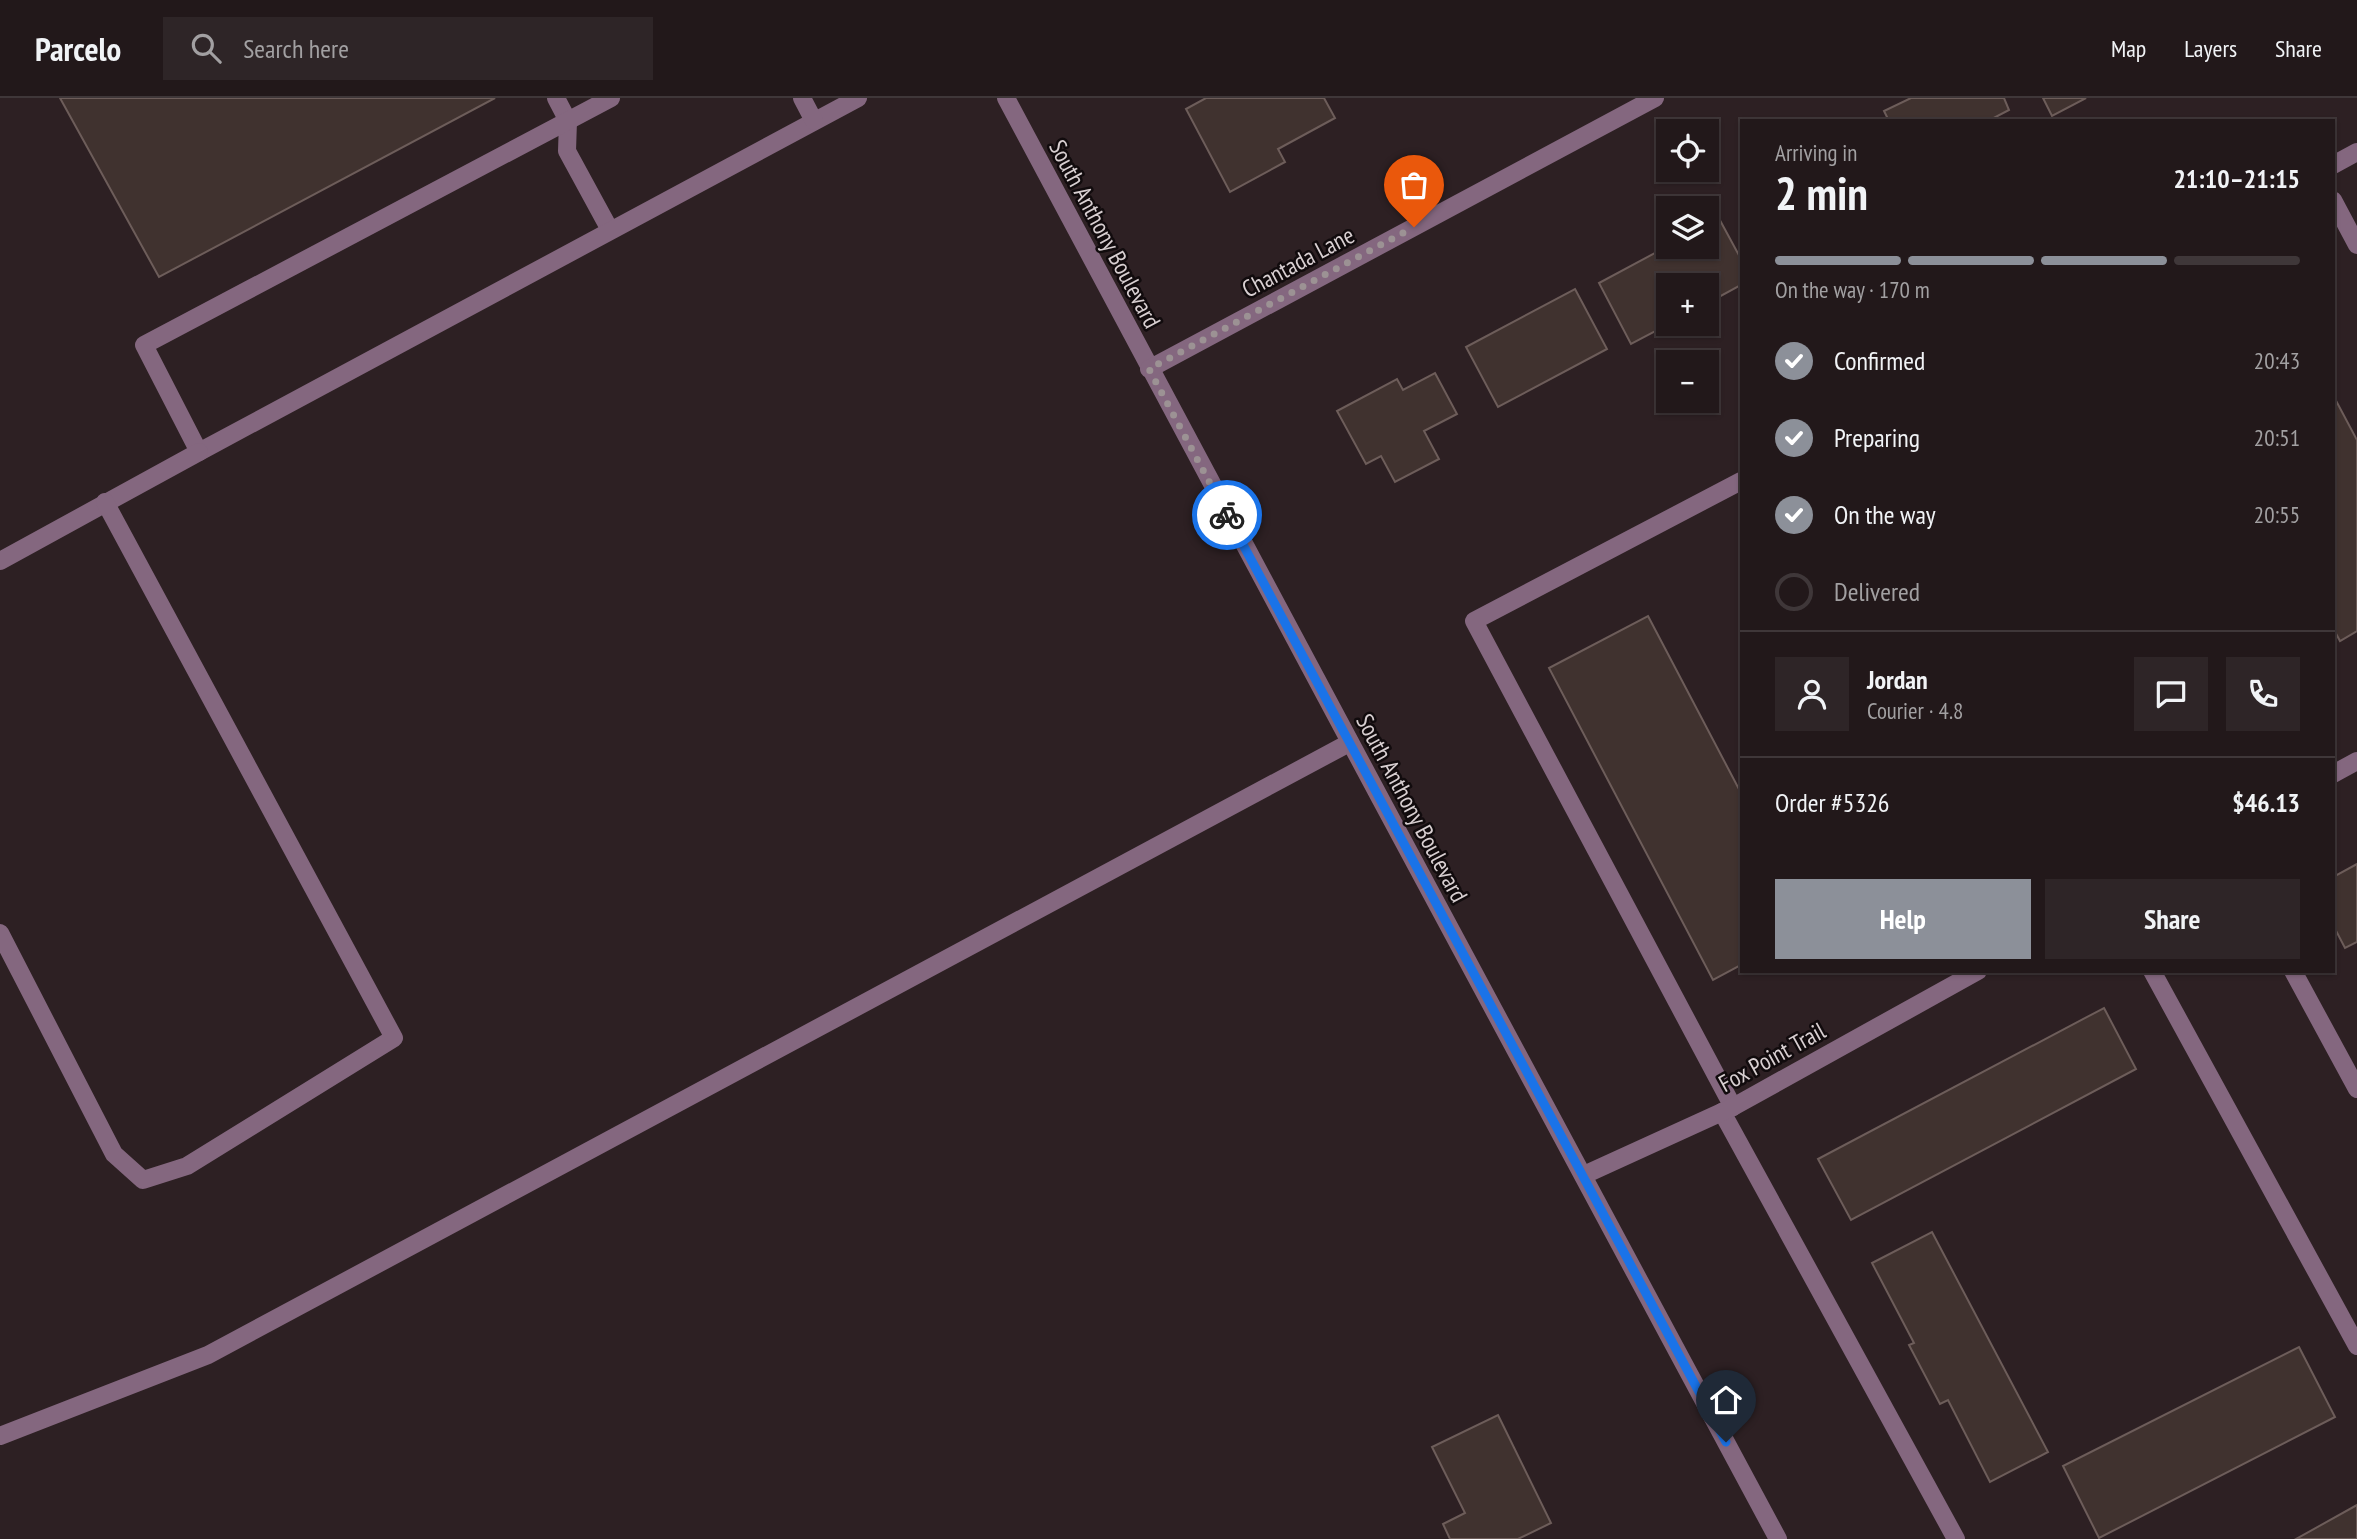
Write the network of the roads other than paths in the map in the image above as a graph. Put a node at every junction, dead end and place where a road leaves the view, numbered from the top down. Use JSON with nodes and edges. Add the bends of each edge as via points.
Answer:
{"nodes":[{"id":1,"x":556,"y":98,"type":"edge"},
{"id":2,"x":611,"y":98,"type":"edge"},
{"id":3,"x":802,"y":98,"type":"edge"},
{"id":4,"x":858,"y":98,"type":"edge"},
{"id":5,"x":1006,"y":98,"type":"edge"},
{"id":6,"x":1655,"y":98,"type":"edge"},
{"id":7,"x":568,"y":121,"type":"junction"},
{"id":8,"x":814,"y":121,"type":"junction"},
{"id":9,"x":2357,"y":152,"type":"edge"},
{"id":10,"x":2335,"y":164,"type":"edge"},
{"id":11,"x":2335,"y":204,"type":"edge"},
{"id":12,"x":610,"y":230,"type":"junction"},
{"id":13,"x":2357,"y":245,"type":"edge"},
{"id":14,"x":1149,"y":369,"type":"junction"},
{"id":15,"x":199,"y":452,"type":"junction"},
{"id":16,"x":1740,"y":482,"type":"edge"},
{"id":17,"x":105,"y":502,"type":"junction"},
{"id":18,"x":0,"y":561,"type":"edge"},
{"id":19,"x":1349,"y":743,"type":"junction"},
{"id":20,"x":2357,"y":761,"type":"edge"},
{"id":21,"x":2335,"y":773,"type":"edge"},
{"id":22,"x":0,"y":933,"type":"edge"},
{"id":23,"x":1974,"y":973,"type":"edge"},
{"id":24,"x":2153,"y":973,"type":"edge"},
{"id":25,"x":2294,"y":973,"type":"edge"},
{"id":26,"x":2357,"y":1089,"type":"edge"},
{"id":27,"x":1728,"y":1110,"type":"junction"},
{"id":28,"x":1584,"y":1175,"type":"junction"},
{"id":29,"x":2357,"y":1346,"type":"edge"},
{"id":30,"x":0,"y":1436,"type":"edge"},
{"id":31,"x":1778,"y":1539,"type":"edge"},
{"id":32,"x":1956,"y":1539,"type":"edge"}],
"edges":[{"from":1,"to":7,"type":"street"},
{"from":2,"to":7,"type":"street"},
{"from":3,"to":8,"type":"street"},
{"from":4,"to":8,"type":"street"},
{"from":5,"to":14,"type":"street","name":"South Anthony Boulevard"},
{"from":6,"to":14,"type":"street","name":"Chantada Lane"},
{"from":7,"to":12,"type":"street","via":[[567,152]]},
{"from":7,"to":15,"type":"street","via":[[144,345]]},
{"from":8,"to":12,"type":"street"},
{"from":9,"to":10,"type":"street"},
{"from":11,"to":13,"type":"street"},
{"from":12,"to":15,"type":"street"},
{"from":14,"to":19,"type":"street","name":"South Anthony Boulevard"},
{"from":15,"to":17,"type":"street"},
{"from":16,"to":27,"type":"street","via":[[1475,621]]},
{"from":17,"to":18,"type":"street"},
{"from":17,"to":22,"type":"street","via":[[394,1038],[187,1166],[143,1180],[114,1154]]},
{"from":19,"to":28,"type":"street","name":"South Anthony Boulevard"},
{"from":19,"to":30,"type":"street","via":[[208,1355]]},
{"from":20,"to":21,"type":"street"},
{"from":23,"to":27,"type":"street","name":"Fox Point Trail"},
{"from":24,"to":29,"type":"street"},
{"from":25,"to":26,"type":"street"},
{"from":27,"to":28,"type":"street","name":"Fox Point Trail"},
{"from":27,"to":32,"type":"street"},
{"from":28,"to":31,"type":"street","name":"South Anthony Boulevard"}]}
